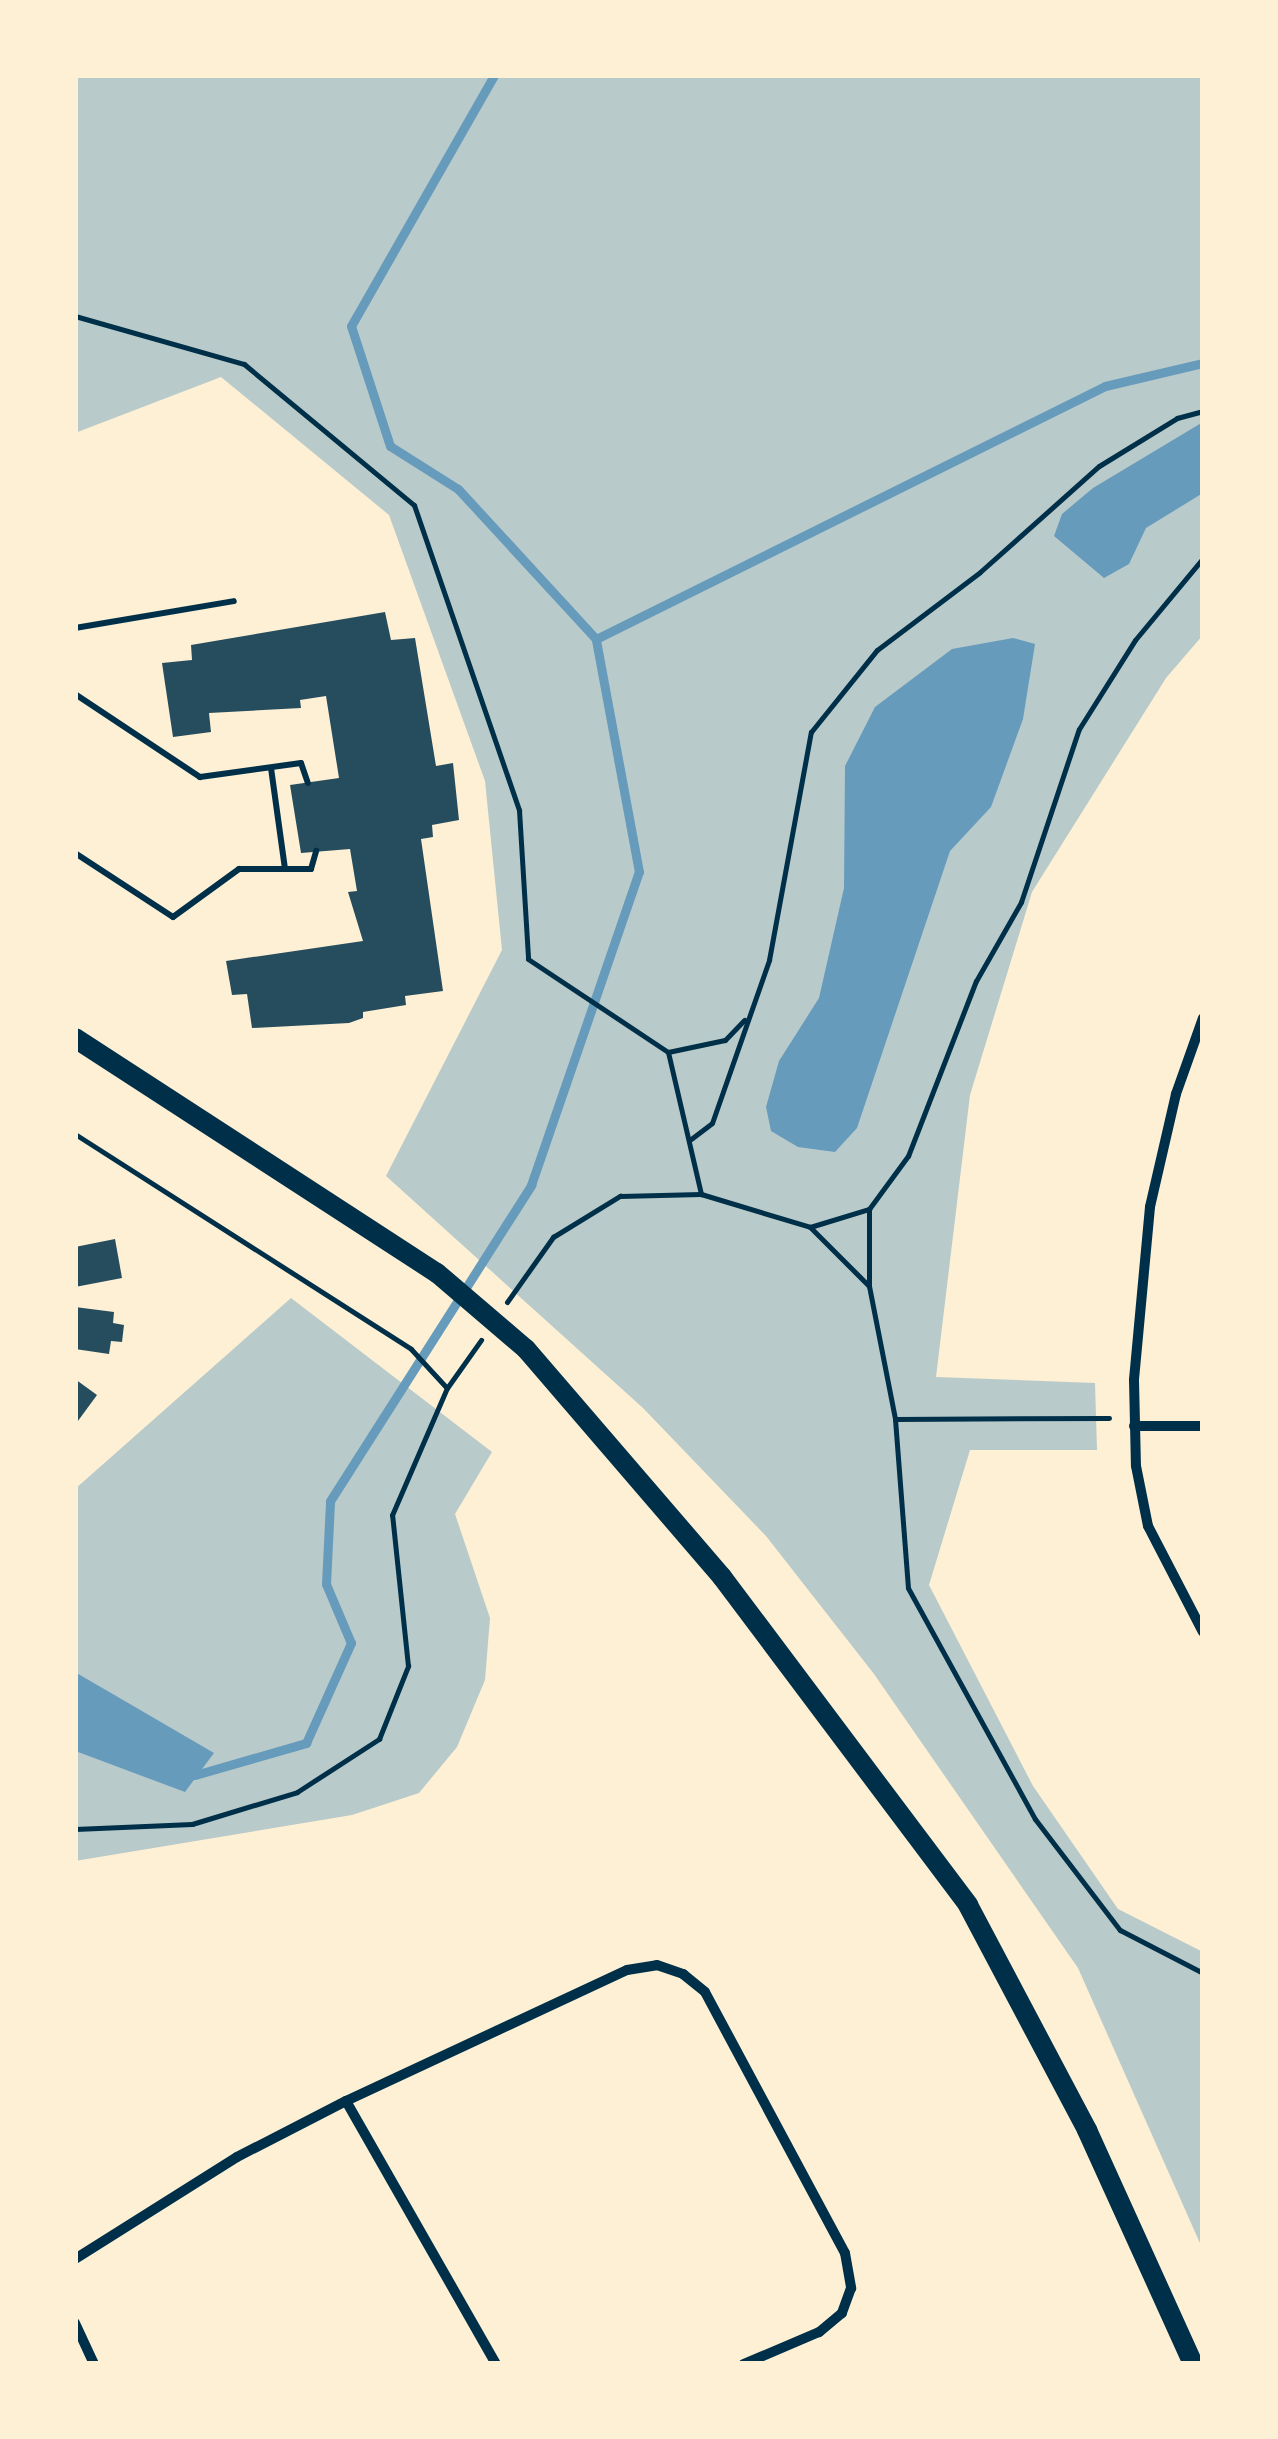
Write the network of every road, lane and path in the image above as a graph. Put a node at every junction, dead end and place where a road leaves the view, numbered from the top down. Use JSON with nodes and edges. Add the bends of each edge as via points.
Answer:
{"nodes":[{"id":1,"x":75,"y":316,"type":"edge"},
{"id":2,"x":1203,"y":410,"type":"edge"},
{"id":3,"x":1203,"y":558,"type":"edge"},
{"id":4,"x":234,"y":601,"type":"dead end"},
{"id":5,"x":75,"y":628,"type":"edge"},
{"id":6,"x":75,"y":694,"type":"edge"},
{"id":7,"x":271,"y":768,"type":"junction"},
{"id":8,"x":308,"y":782,"type":"dead end"},
{"id":9,"x":316,"y":852,"type":"dead end"},
{"id":10,"x":75,"y":853,"type":"edge"},
{"id":11,"x":285,"y":869,"type":"junction"},
{"id":12,"x":746,"y":1018,"type":"junction"},
{"id":13,"x":1203,"y":1018,"type":"edge"},
{"id":14,"x":75,"y":1038,"type":"edge"},
{"id":15,"x":668,"y":1052,"type":"junction"},
{"id":16,"x":75,"y":1134,"type":"edge"},
{"id":17,"x":691,"y":1139,"type":"junction"},
{"id":18,"x":701,"y":1194,"type":"junction"},
{"id":19,"x":870,"y":1209,"type":"junction"},
{"id":20,"x":810,"y":1227,"type":"junction"},
{"id":21,"x":869,"y":1286,"type":"junction"},
{"id":22,"x":500,"y":1313,"type":"dead end"},
{"id":23,"x":490,"y":1328,"type":"dead end"},
{"id":24,"x":448,"y":1388,"type":"junction"},
{"id":25,"x":895,"y":1418,"type":"junction"},
{"id":26,"x":1109,"y":1418,"type":"dead end"},
{"id":27,"x":1134,"y":1426,"type":"junction"},
{"id":28,"x":1203,"y":1426,"type":"edge"},
{"id":29,"x":1203,"y":1632,"type":"edge"},
{"id":30,"x":75,"y":1829,"type":"edge"},
{"id":31,"x":1203,"y":1972,"type":"edge"},
{"id":32,"x":346,"y":2101,"type":"junction"},
{"id":33,"x":75,"y":2259,"type":"edge"},
{"id":34,"x":75,"y":2322,"type":"edge"},
{"id":35,"x":94,"y":2364,"type":"edge"},
{"id":36,"x":496,"y":2364,"type":"edge"},
{"id":37,"x":744,"y":2364,"type":"edge"},
{"id":38,"x":1193,"y":2364,"type":"edge"}],
"edges":[{"from":1,"to":15,"type":"path","via":[[244,364],[414,504],[518,810],[528,959]]},
{"from":2,"to":12,"type":"path","via":[[1176,418],[1099,466],[980,572],[877,650],[839,692],[811,732],[769,960]]},
{"from":3,"to":19,"type":"path","via":[[1135,640],[1079,729],[1020,902],[976,981],[924,1124]]},
{"from":4,"to":5,"type":"lane"},
{"from":6,"to":7,"type":"lane","via":[[200,778]]},
{"from":7,"to":8,"type":"lane","via":[[300,763]]},
{"from":7,"to":11,"type":"lane"},
{"from":9,"to":11,"type":"lane","via":[[311,868]]},
{"from":10,"to":11,"type":"lane","via":[[173,917],[239,870]]},
{"from":12,"to":15,"type":"path","via":[[725,1040]]},
{"from":12,"to":17,"type":"path","via":[[712,1124]]},
{"from":13,"to":27,"type":"street","via":[[1176,1094],[1147,1223]]},
{"from":14,"to":38,"type":"main road","via":[[437,1273],[526,1349],[722,1577],[968,1904],[1088,2130]]},
{"from":15,"to":17,"type":"path"},
{"from":16,"to":24,"type":"path","via":[[411,1349]]},
{"from":17,"to":18,"type":"path"},
{"from":18,"to":20,"type":"path"},
{"from":18,"to":22,"type":"path","via":[[620,1196],[553,1237]]},
{"from":19,"to":20,"type":"path"},
{"from":19,"to":21,"type":"path"},
{"from":20,"to":21,"type":"path"},
{"from":21,"to":25,"type":"path"},
{"from":23,"to":24,"type":"path"},
{"from":24,"to":30,"type":"path","via":[[392,1515],[408,1666],[379,1738],[280,1798],[192,1824]]},
{"from":25,"to":26,"type":"path"},
{"from":25,"to":31,"type":"path","via":[[908,1588],[956,1679],[1035,1819],[1120,1930]]},
{"from":27,"to":28,"type":"street"},
{"from":27,"to":29,"type":"street","via":[[1148,1526]]},
{"from":32,"to":33,"type":"street","via":[[238,2157]]},
{"from":32,"to":36,"type":"street"},
{"from":32,"to":37,"type":"street","via":[[628,1970],[657,1965],[684,1974],[705,1992],[778,2122],[845,2253],[851,2288],[842,2314],[819,2332]]},
{"from":34,"to":35,"type":"street"}]}
